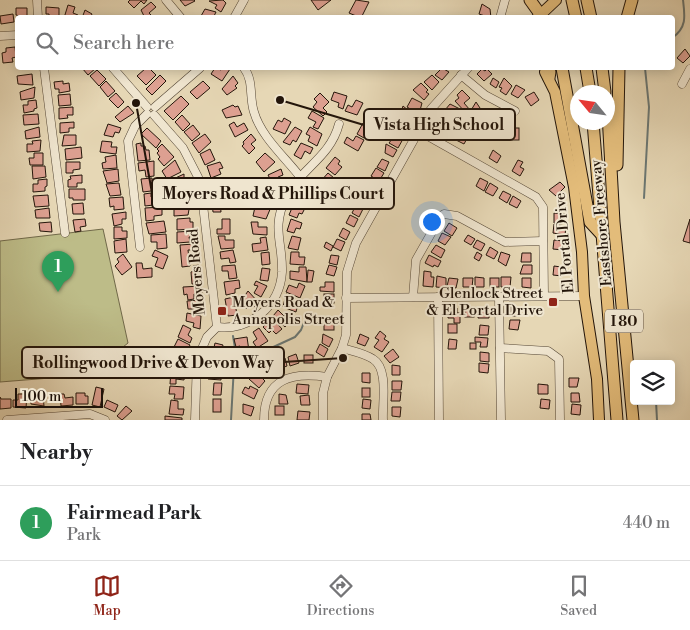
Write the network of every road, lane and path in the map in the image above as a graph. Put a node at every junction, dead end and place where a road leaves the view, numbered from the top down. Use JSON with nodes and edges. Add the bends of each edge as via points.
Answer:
{"nodes":[{"id":1,"x":37,"y":0,"type":"edge"},
{"id":2,"x":166,"y":0,"type":"edge"},
{"id":3,"x":244,"y":0,"type":"edge"},
{"id":4,"x":505,"y":0,"type":"edge"},
{"id":5,"x":530,"y":0,"type":"edge"},
{"id":6,"x":556,"y":0,"type":"edge"},
{"id":7,"x":587,"y":0,"type":"edge"},
{"id":8,"x":632,"y":0,"type":"edge"},
{"id":9,"x":38,"y":15,"type":"edge"},
{"id":10,"x":178,"y":15,"type":"edge"},
{"id":11,"x":236,"y":15,"type":"edge"},
{"id":12,"x":501,"y":15,"type":"edge"},
{"id":13,"x":542,"y":15,"type":"edge"},
{"id":14,"x":590,"y":15,"type":"edge"},
{"id":15,"x":628,"y":15,"type":"edge"},
{"id":16,"x":15,"y":35,"type":"edge"},
{"id":17,"x":0,"y":36,"type":"edge"},
{"id":18,"x":44,"y":70,"type":"edge"},
{"id":19,"x":115,"y":70,"type":"edge"},
{"id":20,"x":198,"y":70,"type":"edge"},
{"id":21,"x":245,"y":70,"type":"edge"},
{"id":22,"x":466,"y":70,"type":"edge"},
{"id":23,"x":562,"y":70,"type":"edge"},
{"id":24,"x":586,"y":70,"type":"edge"},
{"id":25,"x":602,"y":70,"type":"edge"},
{"id":26,"x":619,"y":70,"type":"edge"},
{"id":27,"x":690,"y":70,"type":"edge"},
{"id":28,"x":546,"y":71,"type":"edge"},
{"id":29,"x":461,"y":75,"type":"junction"},
{"id":30,"x":682,"y":84,"type":"dead end"},
{"id":31,"x":589,"y":85,"type":"edge"},
{"id":32,"x":604,"y":85,"type":"edge"},
{"id":33,"x":151,"y":111,"type":"junction"},
{"id":34,"x":515,"y":111,"type":"dead end"},
{"id":35,"x":339,"y":124,"type":"dead end"},
{"id":36,"x":593,"y":130,"type":"edge"},
{"id":37,"x":609,"y":130,"type":"edge"},
{"id":38,"x":419,"y":131,"type":"junction"},
{"id":39,"x":301,"y":178,"type":"junction"},
{"id":40,"x":614,"y":222,"type":"junction"},
{"id":41,"x":65,"y":233,"type":"dead end"},
{"id":42,"x":602,"y":235,"type":"junction"},
{"id":43,"x":544,"y":241,"type":"junction"},
{"id":44,"x":140,"y":247,"type":"dead end"},
{"id":45,"x":544,"y":296,"type":"junction"},
{"id":46,"x":584,"y":296,"type":"junction"},
{"id":47,"x":413,"y":297,"type":"junction"},
{"id":48,"x":438,"y":297,"type":"junction"},
{"id":49,"x":499,"y":297,"type":"junction"},
{"id":50,"x":346,"y":298,"type":"junction"},
{"id":51,"x":214,"y":327,"type":"junction"},
{"id":52,"x":342,"y":348,"type":"junction"},
{"id":53,"x":500,"y":348,"type":"junction"},
{"id":54,"x":327,"y":377,"type":"junction"},
{"id":55,"x":64,"y":418,"type":"edge"},
{"id":56,"x":7,"y":420,"type":"edge"},
{"id":57,"x":105,"y":420,"type":"edge"},
{"id":58,"x":195,"y":420,"type":"edge"},
{"id":59,"x":264,"y":420,"type":"edge"},
{"id":60,"x":323,"y":420,"type":"edge"},
{"id":61,"x":383,"y":420,"type":"edge"},
{"id":62,"x":439,"y":420,"type":"edge"},
{"id":63,"x":501,"y":420,"type":"edge"},
{"id":64,"x":560,"y":420,"type":"edge"},
{"id":65,"x":599,"y":420,"type":"edge"},
{"id":66,"x":617,"y":420,"type":"edge"},
{"id":67,"x":633,"y":420,"type":"edge"}],
"edges":[{"from":1,"to":9,"type":"street"},
{"from":2,"to":10,"type":"street"},
{"from":3,"to":11,"type":"street"},
{"from":4,"to":12,"type":"street"},
{"from":5,"to":13,"type":"highway"},
{"from":6,"to":13,"type":"main road"},
{"from":7,"to":14,"type":"highway"},
{"from":8,"to":15,"type":"highway"},
{"from":16,"to":17,"type":"street"},
{"from":18,"to":41,"type":"street"},
{"from":19,"to":33,"type":"street","name":"Moyers Road"},
{"from":20,"to":33,"type":"street"},
{"from":21,"to":39,"type":"street","via":[[250,80],[253,111],[260,126]]},
{"from":22,"to":29,"type":"street"},
{"from":23,"to":42,"type":"highway","via":[[590,222]]},
{"from":24,"to":31,"type":"highway"},
{"from":25,"to":32,"type":"highway"},
{"from":26,"to":40,"type":"highway"},
{"from":27,"to":30,"type":"street"},
{"from":28,"to":46,"type":"main road","name":"El Portal Drive","via":[[555,92],[574,187]]},
{"from":29,"to":34,"type":"street"},
{"from":29,"to":38,"type":"street","via":[[438,99]]},
{"from":33,"to":44,"type":"street","via":[[135,126],[128,141]]},
{"from":33,"to":51,"type":"street","name":"Moyers Road","via":[[183,148],[198,177],[216,311]]},
{"from":35,"to":39,"type":"street","via":[[335,138]]},
{"from":36,"to":42,"type":"highway","name":"Eastshore Freeway","number":"I 80"},
{"from":37,"to":40,"type":"highway","name":"Eastshore Freeway","number":"I 80"},
{"from":38,"to":43,"type":"street","via":[[536,196],[543,208]]},
{"from":38,"to":50,"type":"street","via":[[356,243],[347,272]]},
{"from":39,"to":51,"type":"street","via":[[288,193],[278,222],[282,272],[275,295],[260,315],[250,322]]},
{"from":40,"to":67,"type":"highway","name":"Eastshore Freeway","number":"I 80"},
{"from":42,"to":66,"type":"highway","name":"Eastshore Freeway","number":"I 80"},
{"from":43,"to":45,"type":"street"},
{"from":43,"to":47,"type":"street","via":[[505,242],[457,216],[444,214],[416,260]]},
{"from":45,"to":46,"type":"street"},
{"from":45,"to":49,"type":"street"},
{"from":46,"to":65,"type":"main road","name":"El Portal Drive","via":[[596,370]]},
{"from":47,"to":48,"type":"street"},
{"from":47,"to":50,"type":"street"},
{"from":48,"to":49,"type":"street"},
{"from":48,"to":62,"type":"street"},
{"from":49,"to":53,"type":"street"},
{"from":50,"to":52,"type":"street","via":[[346,335]]},
{"from":51,"to":58,"type":"street","name":"Moyers Road","via":[[197,360]]},
{"from":52,"to":54,"type":"street"},
{"from":52,"to":61,"type":"street","via":[[379,364]]},
{"from":53,"to":63,"type":"street"},
{"from":53,"to":64,"type":"street","via":[[548,351],[558,359]]},
{"from":54,"to":59,"type":"street","via":[[305,374],[288,377],[273,387],[267,397]]},
{"from":54,"to":60,"type":"street","via":[[323,393]]},
{"from":55,"to":56,"type":"street"},
{"from":55,"to":57,"type":"street","via":[[90,414]]}]}
